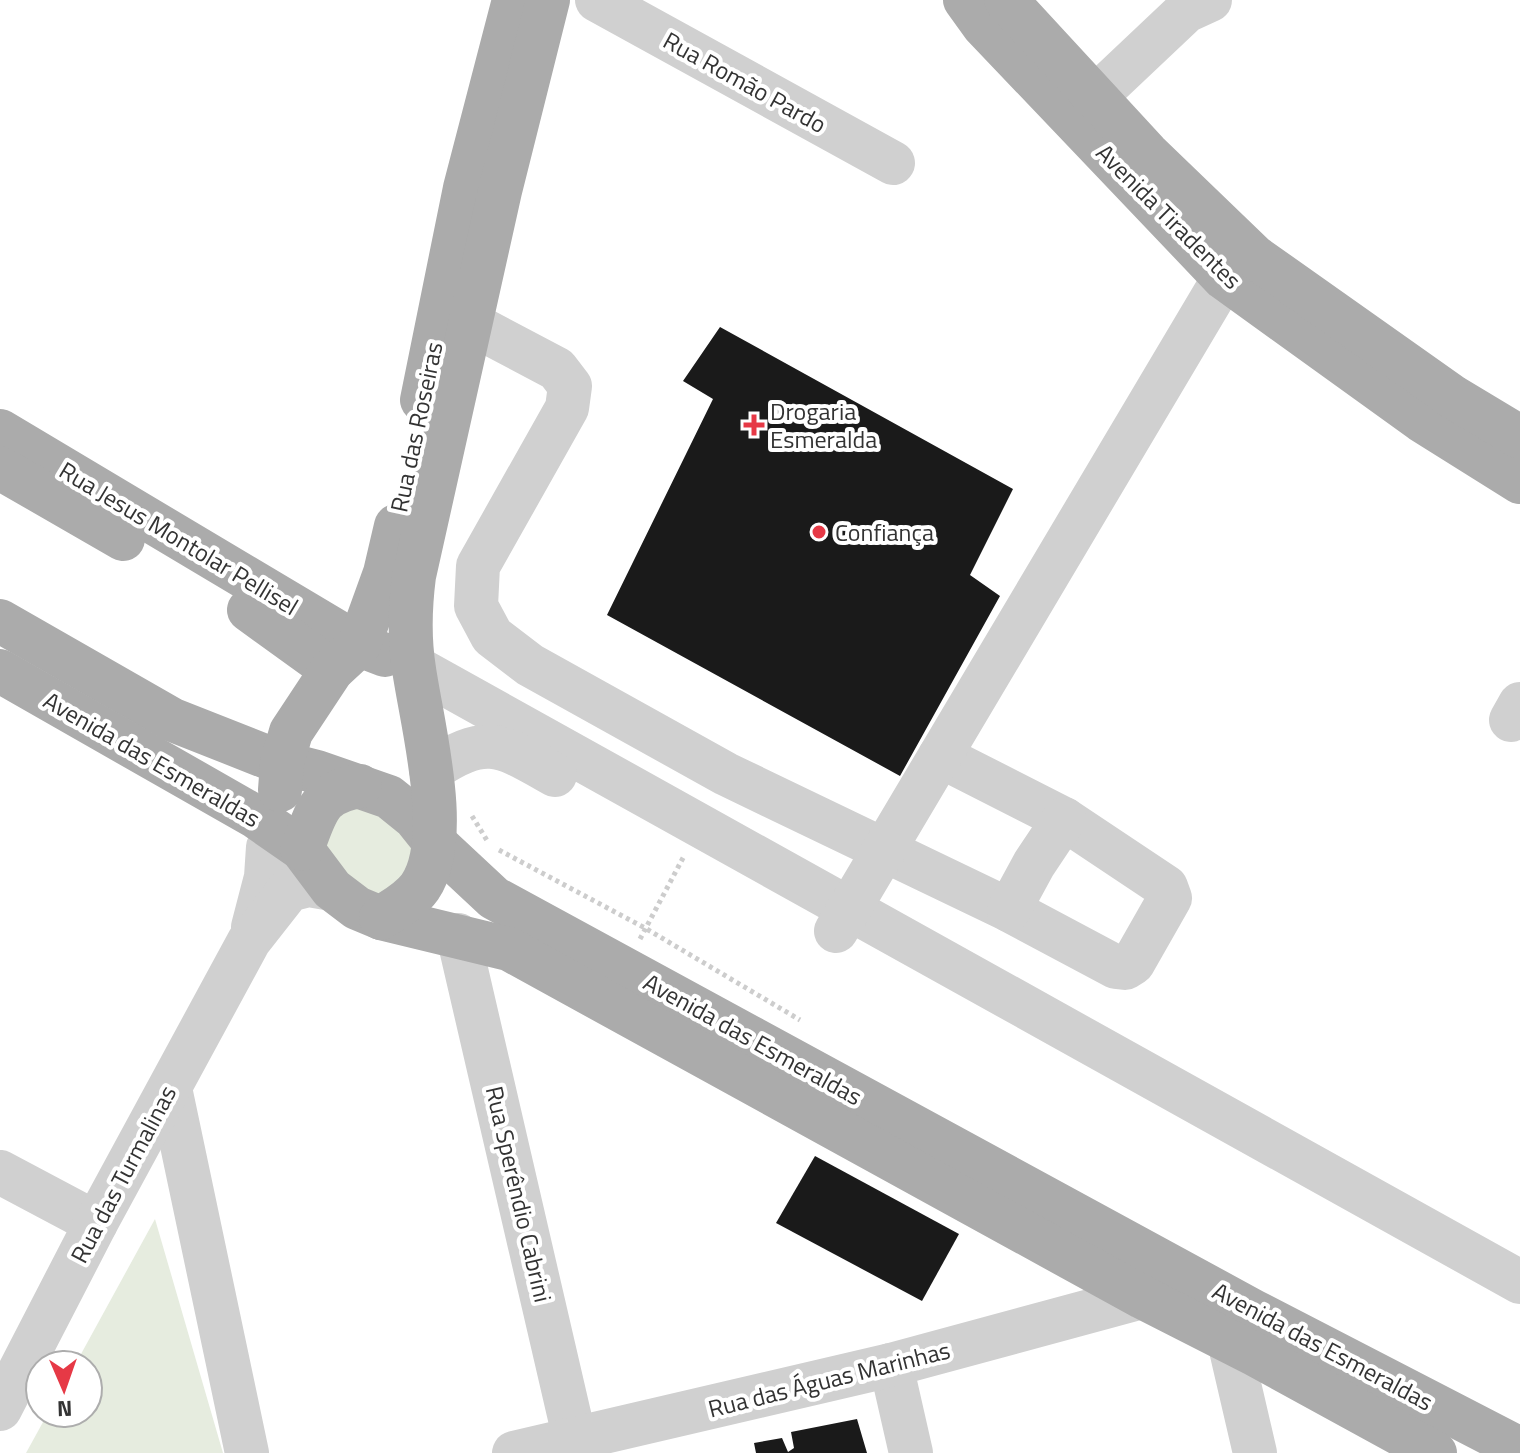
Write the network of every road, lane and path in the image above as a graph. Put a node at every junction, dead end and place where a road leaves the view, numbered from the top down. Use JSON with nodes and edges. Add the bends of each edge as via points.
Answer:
{"nodes":[{"id":1,"x":514,"y":0,"type":"edge"},
{"id":2,"x":548,"y":0,"type":"edge"},
{"id":3,"x":597,"y":0,"type":"edge"},
{"id":4,"x":965,"y":0,"type":"edge"},
{"id":5,"x":1006,"y":0,"type":"edge"},
{"id":6,"x":1191,"y":4,"type":"edge"},
{"id":7,"x":1095,"y":97,"type":"junction"},
{"id":8,"x":893,"y":163,"type":"dead end"},
{"id":9,"x":482,"y":190,"type":"junction"},
{"id":10,"x":1224,"y":278,"type":"junction"},
{"id":11,"x":470,"y":323,"type":"junction"},
{"id":12,"x":0,"y":431,"type":"edge"},
{"id":13,"x":1520,"y":437,"type":"edge"},
{"id":14,"x":428,"y":445,"type":"junction"},
{"id":15,"x":0,"y":468,"type":"edge"},
{"id":16,"x":1520,"y":482,"type":"edge"},
{"id":17,"x":0,"y":621,"type":"edge"},
{"id":18,"x":345,"y":657,"type":"junction"},
{"id":19,"x":413,"y":666,"type":"junction"},
{"id":20,"x":0,"y":671,"type":"edge"},
{"id":21,"x":581,"y":694,"type":"junction"},
{"id":22,"x":555,"y":744,"type":"junction"},
{"id":23,"x":940,"y":756,"type":"junction"},
{"id":24,"x":282,"y":763,"type":"junction"},
{"id":25,"x":431,"y":770,"type":"junction"},
{"id":26,"x":360,"y":786,"type":"junction"},
{"id":27,"x":820,"y":819,"type":"junction"},
{"id":28,"x":1064,"y":819,"type":"junction"},
{"id":29,"x":289,"y":841,"type":"junction"},
{"id":30,"x":435,"y":843,"type":"junction"},
{"id":31,"x":687,"y":849,"type":"junction"},
{"id":32,"x":884,"y":850,"type":"junction"},
{"id":33,"x":473,"y":878,"type":"junction"},
{"id":34,"x":796,"y":879,"type":"junction"},
{"id":35,"x":332,"y":889,"type":"junction"},
{"id":36,"x":1009,"y":910,"type":"junction"},
{"id":37,"x":381,"y":918,"type":"junction"},
{"id":38,"x":842,"y":920,"type":"junction"},
{"id":39,"x":458,"y":935,"type":"junction"},
{"id":40,"x":249,"y":941,"type":"junction"},
{"id":41,"x":625,"y":969,"type":"junction"},
{"id":42,"x":170,"y":1088,"type":"junction"},
{"id":43,"x":0,"y":1172,"type":"edge"},
{"id":44,"x":96,"y":1223,"type":"junction"},
{"id":45,"x":1520,"y":1282,"type":"edge"},
{"id":46,"x":1216,"y":1291,"type":"junction"},
{"id":47,"x":1142,"y":1297,"type":"junction"},
{"id":48,"x":1520,"y":1312,"type":"edge"},
{"id":49,"x":1229,"y":1341,"type":"junction"},
{"id":50,"x":891,"y":1365,"type":"junction"},
{"id":51,"x":0,"y":1409,"type":"edge"},
{"id":52,"x":576,"y":1447,"type":"edge"},
{"id":53,"x":1520,"y":1449,"type":"edge"},
{"id":54,"x":247,"y":1453,"type":"edge"},
{"id":55,"x":514,"y":1453,"type":"edge"},
{"id":56,"x":911,"y":1453,"type":"edge"},
{"id":57,"x":1255,"y":1453,"type":"edge"},
{"id":58,"x":1435,"y":1453,"type":"edge"}],
"edges":[{"from":1,"to":9,"type":"main road","name":"Rua das Roseiras"},
{"from":2,"to":9,"type":"main road","name":"Rua das Roseiras"},
{"from":3,"to":8,"type":"street","name":"Rua Romão Pardo"},
{"from":4,"to":10,"type":"main road","name":"Avenida Tiradentes"},
{"from":5,"to":7,"type":"main road","name":"Avenida Tiradentes"},
{"from":6,"to":7,"type":"street"},
{"from":7,"to":13,"type":"main road","name":"Avenida Tiradentes","via":[[1255,257],[1453,397]]},
{"from":9,"to":11,"type":"main road","name":"Rua das Roseiras"},
{"from":9,"to":14,"type":"main road","name":"Rua das Roseiras"},
{"from":10,"to":16,"type":"main road","name":"Avenida Tiradentes","via":[[1421,420]]},
{"from":10,"to":23,"type":"street"},
{"from":11,"to":14,"type":"main road","name":"Rua das Roseiras"},
{"from":11,"to":21,"type":"street","via":[[557,369],[570,386],[567,408],[478,566],[476,606],[492,636]]},
{"from":12,"to":18,"type":"main road","name":"Rua Jesus Montolar Pellisel"},
{"from":14,"to":18,"type":"main road","name":"Rua das Roseiras","via":[[385,573]]},
{"from":14,"to":19,"type":"main road","name":"Rua das Roseiras","via":[[409,611]]},
{"from":15,"to":18,"type":"main road","name":"Rua Jesus Montolar Pellisel","via":[[262,618]]},
{"from":17,"to":24,"type":"main road","name":"Avenida das Esmeraldas","via":[[173,720]]},
{"from":18,"to":19,"type":"main road"},
{"from":18,"to":24,"type":"main road","name":"Rua das Roseiras","via":[[291,732]]},
{"from":19,"to":22,"type":"street"},
{"from":19,"to":25,"type":"main road","name":"Rua das Roseiras"},
{"from":20,"to":29,"type":"main road","name":"Avenida das Esmeraldas"},
{"from":21,"to":22,"type":"street"},
{"from":21,"to":27,"type":"street"},
{"from":22,"to":34,"type":"street"},
{"from":23,"to":28,"type":"street"},
{"from":23,"to":32,"type":"street"},
{"from":24,"to":26,"type":"main road","name":"Avenida das Esmeraldas"},
{"from":24,"to":29,"type":"main road","name":"Rua das Roseiras"},
{"from":25,"to":30,"type":"main road","name":"Rua das Roseiras"},
{"from":25,"to":31,"type":"street","via":[[481,745],[512,751]]},
{"from":26,"to":29,"type":"main road","via":[[337,790],[324,800]]},
{"from":26,"to":30,"type":"main road","name":"Avenida das Esmeraldas","via":[[389,797]]},
{"from":27,"to":32,"type":"street"},
{"from":27,"to":34,"type":"street"},
{"from":28,"to":36,"type":"street"},
{"from":28,"to":36,"type":"street","via":[[1166,887],[1170,898],[1133,963],[1116,967]]},
{"from":29,"to":35,"type":"main road"},
{"from":29,"to":40,"type":"street","name":"Rua das Turmalinas","via":[[268,847]]},
{"from":30,"to":33,"type":"main road","name":"Avenida das Esmeraldas"},
{"from":30,"to":37,"type":"main road","via":[[421,885]]},
{"from":31,"to":38,"type":"street"},
{"from":31,"to":41,"type":"path"},
{"from":32,"to":36,"type":"street"},
{"from":32,"to":38,"type":"street"},
{"from":33,"to":39,"type":"main road"},
{"from":33,"to":41,"type":"main road","name":"Avenida das Esmeraldas","via":[[494,898]]},
{"from":34,"to":38,"type":"street"},
{"from":35,"to":37,"type":"main road"},
{"from":35,"to":40,"type":"street","name":"Rua das Turmalinas","via":[[309,885],[289,890]]},
{"from":37,"to":39,"type":"main road","name":"Avenida das Esmeraldas"},
{"from":38,"to":45,"type":"street"},
{"from":38,"to":48,"type":"street"},
{"from":39,"to":47,"type":"main road","name":"Avenida das Esmeraldas","via":[[509,949]]},
{"from":39,"to":52,"type":"street","name":"Rua Sperêndio Cabrini"},
{"from":40,"to":42,"type":"street","name":"Rua das Turmalinas"},
{"from":41,"to":46,"type":"main road","name":"Avenida das Esmeraldas"},
{"from":42,"to":44,"type":"street","name":"Rua das Turmalinas"},
{"from":42,"to":54,"type":"street"},
{"from":43,"to":44,"type":"street"},
{"from":44,"to":51,"type":"street","name":"Rua das Turmalinas"},
{"from":46,"to":49,"type":"main road"},
{"from":46,"to":53,"type":"main road","name":"Avenida das Esmeraldas"},
{"from":47,"to":49,"type":"main road","name":"Avenida das Esmeraldas"},
{"from":47,"to":50,"type":"street","name":"Rua das Águas Marinhas"},
{"from":49,"to":57,"type":"street"},
{"from":49,"to":58,"type":"main road","name":"Avenida das Esmeraldas"},
{"from":50,"to":52,"type":"street","name":"Rua das Águas Marinhas"},
{"from":50,"to":56,"type":"street"},
{"from":52,"to":55,"type":"street","name":"Rua das Águas Marinhas"}]}
